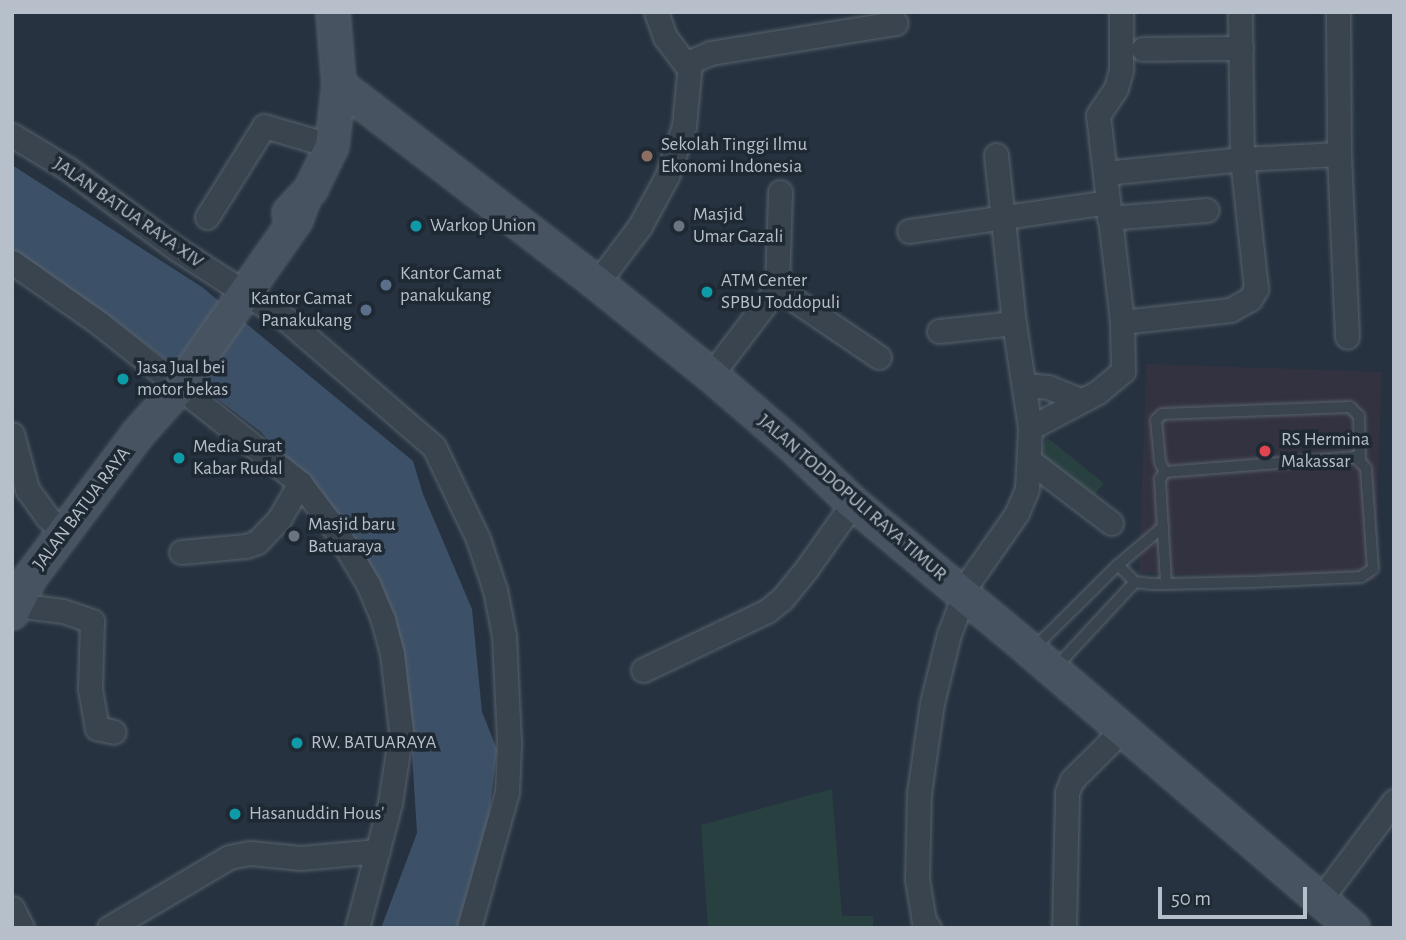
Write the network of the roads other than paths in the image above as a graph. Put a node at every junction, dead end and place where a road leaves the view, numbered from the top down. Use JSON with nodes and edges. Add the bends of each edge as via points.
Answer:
{"nodes":[{"id":1,"x":333,"y":12,"type":"edge"},
{"id":2,"x":656,"y":12,"type":"edge"},
{"id":3,"x":1121,"y":12,"type":"edge"},
{"id":4,"x":1240,"y":12,"type":"edge"},
{"id":5,"x":1338,"y":12,"type":"edge"},
{"id":6,"x":896,"y":23,"type":"dead end"},
{"id":7,"x":1241,"y":48,"type":"junction"},
{"id":8,"x":1143,"y":49,"type":"dead end"},
{"id":9,"x":688,"y":68,"type":"junction"},
{"id":10,"x":339,"y":85,"type":"junction"},
{"id":11,"x":12,"y":135,"type":"edge"},
{"id":12,"x":332,"y":146,"type":"junction"},
{"id":13,"x":1339,"y":154,"type":"junction"},
{"id":14,"x":996,"y":155,"type":"dead end"},
{"id":15,"x":1242,"y":159,"type":"junction"},
{"id":16,"x":1105,"y":173,"type":"junction"},
{"id":17,"x":780,"y":192,"type":"dead end"},
{"id":18,"x":1207,"y":209,"type":"dead end"},
{"id":19,"x":1108,"y":210,"type":"junction"},
{"id":20,"x":1003,"y":216,"type":"junction"},
{"id":21,"x":207,"y":217,"type":"dead end"},
{"id":22,"x":909,"y":231,"type":"dead end"},
{"id":23,"x":12,"y":262,"type":"edge"},
{"id":24,"x":597,"y":283,"type":"junction"},
{"id":25,"x":777,"y":288,"type":"junction"},
{"id":26,"x":238,"y":292,"type":"junction"},
{"id":27,"x":1122,"y":322,"type":"junction"},
{"id":28,"x":1014,"y":323,"type":"junction"},
{"id":29,"x":939,"y":331,"type":"dead end"},
{"id":30,"x":1347,"y":337,"type":"dead end"},
{"id":31,"x":879,"y":357,"type":"dead end"},
{"id":32,"x":711,"y":375,"type":"junction"},
{"id":33,"x":1025,"y":385,"type":"junction"},
{"id":34,"x":172,"y":388,"type":"junction"},
{"id":35,"x":1080,"y":400,"type":"junction"},
{"id":36,"x":1030,"y":428,"type":"junction"},
{"id":37,"x":12,"y":434,"type":"edge"},
{"id":38,"x":1030,"y":461,"type":"junction"},
{"id":39,"x":1360,"y":461,"type":"junction"},
{"id":40,"x":16,"y":468,"type":"edge"},
{"id":41,"x":1165,"y":472,"type":"junction"},
{"id":42,"x":300,"y":483,"type":"junction"},
{"id":43,"x":1061,"y":485,"type":"junction"},
{"id":44,"x":1026,"y":493,"type":"junction"},
{"id":45,"x":853,"y":503,"type":"junction"},
{"id":46,"x":1111,"y":523,"type":"dead end"},
{"id":47,"x":1163,"y":527,"type":"junction"},
{"id":48,"x":66,"y":533,"type":"junction"},
{"id":49,"x":181,"y":552,"type":"dead end"},
{"id":50,"x":1118,"y":565,"type":"junction"},
{"id":51,"x":1135,"y":582,"type":"junction"},
{"id":52,"x":1166,"y":584,"type":"junction"},
{"id":53,"x":962,"y":594,"type":"junction"},
{"id":54,"x":14,"y":609,"type":"edge"},
{"id":55,"x":1042,"y":662,"type":"junction"},
{"id":56,"x":643,"y":670,"type":"dead end"},
{"id":57,"x":1121,"y":730,"type":"junction"},
{"id":58,"x":114,"y":732,"type":"dead end"},
{"id":59,"x":1394,"y":801,"type":"edge"},
{"id":60,"x":378,"y":851,"type":"junction"},
{"id":61,"x":1320,"y":900,"type":"junction"},
{"id":62,"x":12,"y":908,"type":"edge"},
{"id":63,"x":22,"y":928,"type":"edge"},
{"id":64,"x":109,"y":928,"type":"edge"},
{"id":65,"x":358,"y":928,"type":"edge"},
{"id":66,"x":469,"y":928,"type":"edge"},
{"id":67,"x":929,"y":928,"type":"edge"},
{"id":68,"x":1064,"y":928,"type":"edge"},
{"id":69,"x":1353,"y":928,"type":"edge"}],
"edges":[{"from":1,"to":10,"type":"main road"},
{"from":2,"to":9,"type":"street","via":[[665,37]]},
{"from":3,"to":16,"type":"street","via":[[1121,70],[1116,88],[1098,115]]},
{"from":4,"to":7,"type":"street"},
{"from":5,"to":13,"type":"street"},
{"from":6,"to":9,"type":"street","via":[[710,53],[693,60]]},
{"from":7,"to":8,"type":"street"},
{"from":7,"to":15,"type":"street"},
{"from":9,"to":24,"type":"street","via":[[684,126],[667,176],[640,226]]},
{"from":10,"to":12,"type":"main road"},
{"from":10,"to":24,"type":"main road","name":"JALAN TODDOPULI RAYA TIMUR"},
{"from":11,"to":26,"type":"street","name":"JALAN BATUA RAYA XIV","via":[[68,169]]},
{"from":12,"to":21,"type":"street","via":[[264,126]]},
{"from":12,"to":26,"type":"main road","name":"JALAN BATUA RAYA","via":[[303,201],[285,217]]},
{"from":13,"to":15,"type":"street"},
{"from":13,"to":30,"type":"street"},
{"from":14,"to":20,"type":"street"},
{"from":15,"to":16,"type":"street"},
{"from":15,"to":27,"type":"street","via":[[1256,289],[1250,299],[1230,310]]},
{"from":16,"to":19,"type":"street"},
{"from":17,"to":25,"type":"street"},
{"from":18,"to":19,"type":"street"},
{"from":19,"to":20,"type":"street"},
{"from":19,"to":27,"type":"street"},
{"from":20,"to":22,"type":"street"},
{"from":20,"to":28,"type":"street"},
{"from":23,"to":34,"type":"street","via":[[99,323]]},
{"from":24,"to":32,"type":"main road","name":"JALAN TODDOPULI RAYA TIMUR"},
{"from":25,"to":31,"type":"street"},
{"from":25,"to":32,"type":"street"},
{"from":26,"to":34,"type":"main road","name":"JALAN BATUA RAYA"},
{"from":26,"to":66,"type":"street","name":"JALAN BATUA RAYA XIV","via":[[287,320],[434,447],[478,539],[501,615],[509,743],[507,792]]},
{"from":27,"to":35,"type":"street","via":[[1123,372],[1115,382]]},
{"from":28,"to":29,"type":"street"},
{"from":28,"to":33,"type":"street"},
{"from":32,"to":45,"type":"main road","name":"JALAN TODDOPULI RAYA TIMUR"},
{"from":33,"to":35,"type":"street","via":[[1048,387]]},
{"from":33,"to":36,"type":"street"},
{"from":34,"to":42,"type":"street"},
{"from":34,"to":48,"type":"main road","name":"JALAN BATUA RAYA"},
{"from":35,"to":36,"type":"street"},
{"from":36,"to":38,"type":"street"},
{"from":37,"to":40,"type":"street"},
{"from":38,"to":43,"type":"street"},
{"from":38,"to":44,"type":"street"},
{"from":39,"to":41,"type":"lane","via":[[1355,457]]},
{"from":39,"to":41,"type":"lane","via":[[1359,416],[1350,407],[1162,414],[1156,420]]},
{"from":39,"to":52,"type":"lane","via":[[1370,486],[1373,569],[1368,573],[1361,577]]},
{"from":40,"to":48,"type":"street","via":[[36,504]]},
{"from":41,"to":47,"type":"lane","via":[[1160,479]]},
{"from":42,"to":49,"type":"street","via":[[279,519],[257,542],[246,547]]},
{"from":42,"to":60,"type":"street","via":[[368,584],[392,654],[401,731]]},
{"from":43,"to":44,"type":"street"},
{"from":43,"to":46,"type":"street"},
{"from":44,"to":53,"type":"street","via":[[1012,523]]},
{"from":45,"to":53,"type":"main road","name":"JALAN TODDOPULI RAYA TIMUR"},
{"from":45,"to":56,"type":"street","via":[[807,568],[767,611]]},
{"from":47,"to":50,"type":"lane"},
{"from":47,"to":52,"type":"lane"},
{"from":48,"to":54,"type":"main road","name":"JALAN BATUA RAYA","via":[[29,579]]},
{"from":50,"to":51,"type":"lane"},
{"from":50,"to":55,"type":"lane"},
{"from":51,"to":52,"type":"lane"},
{"from":51,"to":55,"type":"lane"},
{"from":53,"to":55,"type":"main road","name":"JALAN TODDOPULI RAYA TIMUR"},
{"from":53,"to":67,"type":"street","via":[[932,703],[919,793],[917,879]]},
{"from":54,"to":58,"type":"street","via":[[63,611],[92,621],[90,689],[97,728]]},
{"from":55,"to":57,"type":"main road","name":"JALAN TODDOPULI RAYA TIMUR"},
{"from":57,"to":61,"type":"main road","name":"JALAN TODDOPULI RAYA TIMUR"},
{"from":57,"to":68,"type":"street","via":[[1072,780],[1067,792]]},
{"from":59,"to":61,"type":"street"},
{"from":60,"to":64,"type":"street","via":[[301,858],[250,853],[229,856]]},
{"from":60,"to":65,"type":"street"},
{"from":61,"to":69,"type":"main road","name":"JALAN TODDOPULI RAYA TIMUR"},
{"from":62,"to":63,"type":"street"}]}
